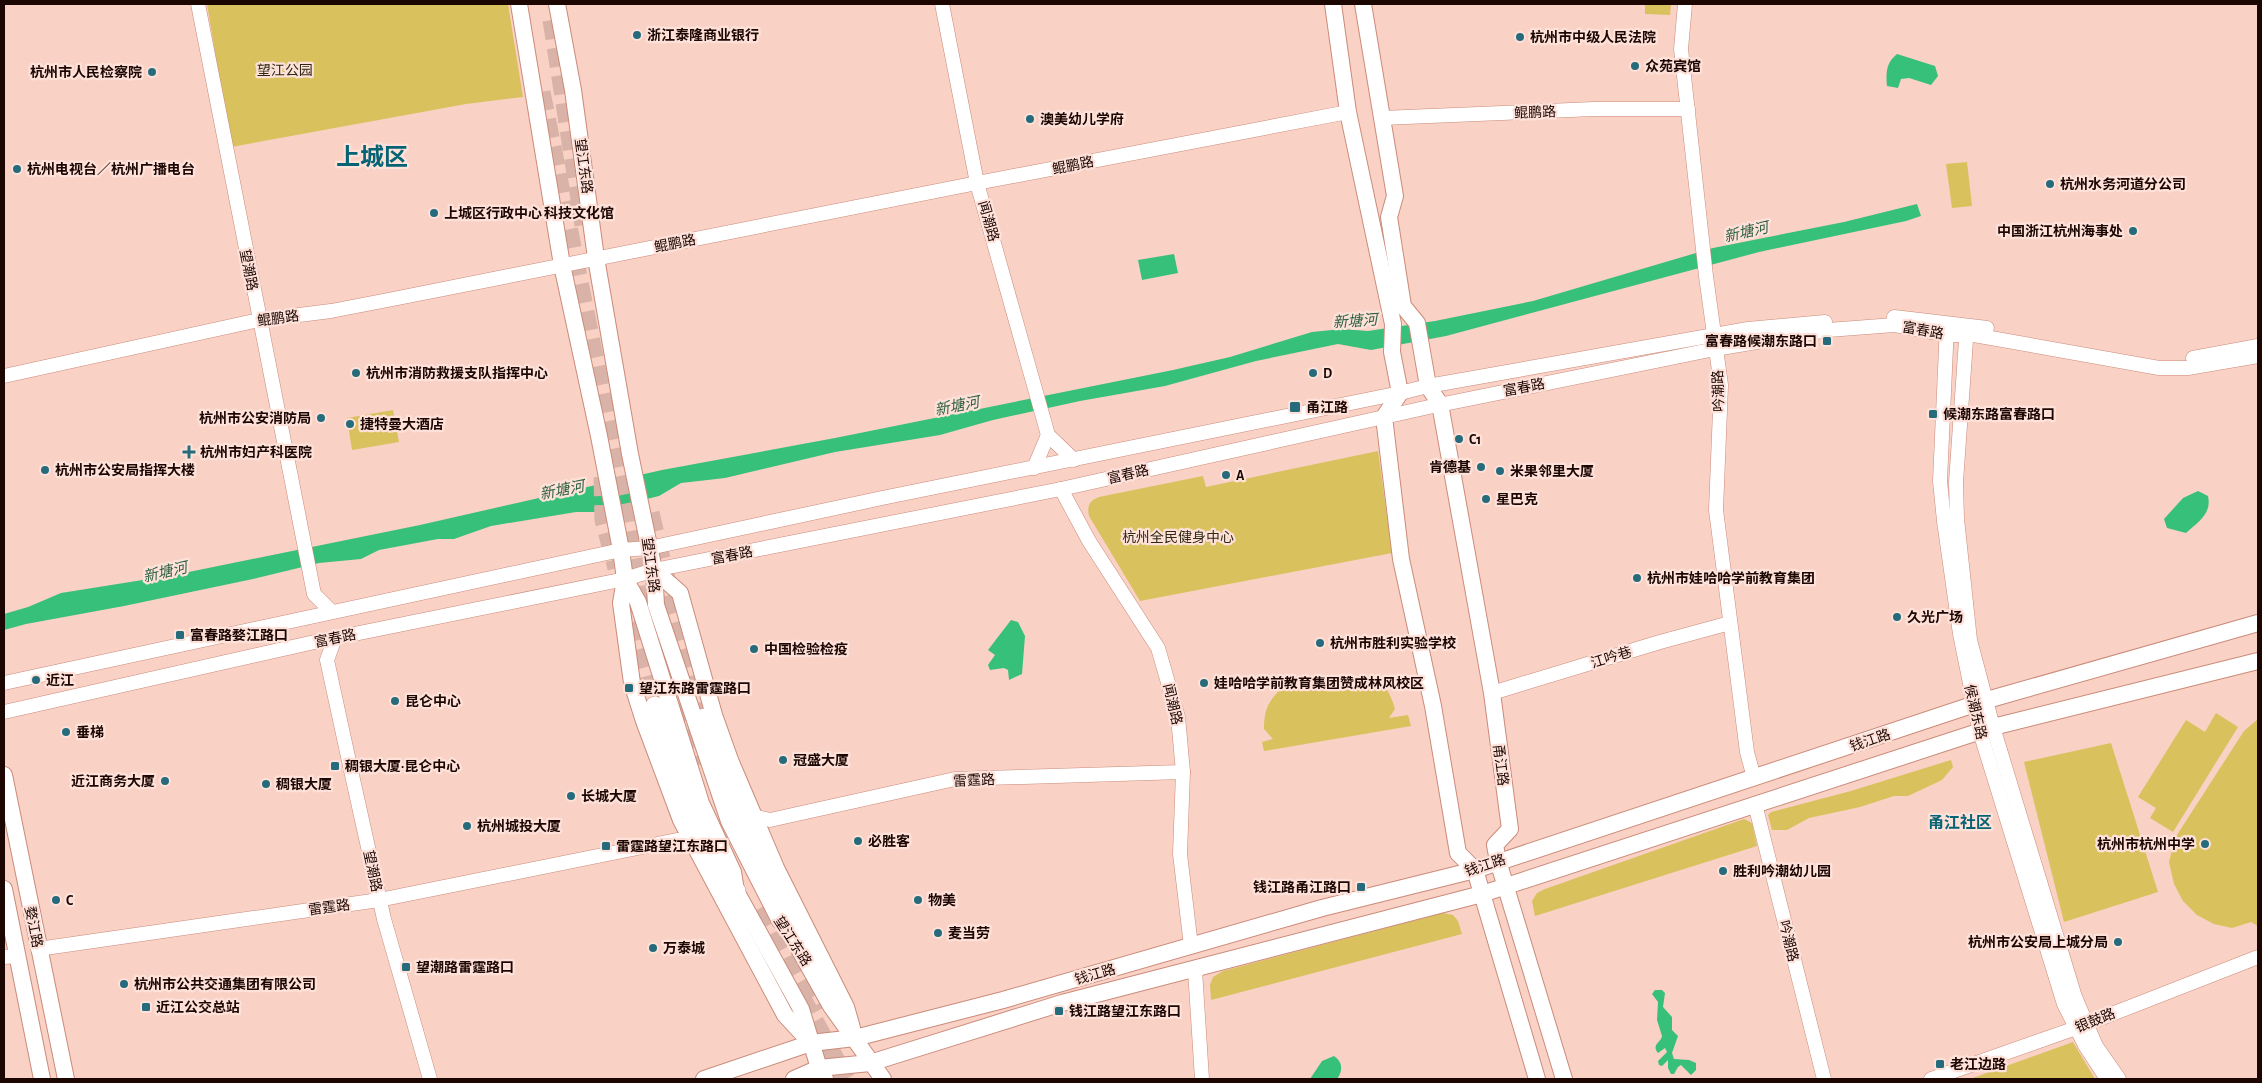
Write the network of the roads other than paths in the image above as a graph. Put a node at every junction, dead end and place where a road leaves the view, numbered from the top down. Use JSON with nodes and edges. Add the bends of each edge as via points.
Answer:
{"nodes":[{"id":1,"x":198,"y":4,"type":"edge"},
{"id":2,"x":519,"y":4,"type":"edge"},
{"id":3,"x":557,"y":4,"type":"edge"},
{"id":4,"x":942,"y":4,"type":"edge"},
{"id":5,"x":1333,"y":4,"type":"edge"},
{"id":6,"x":1363,"y":4,"type":"edge"},
{"id":7,"x":1685,"y":4,"type":"edge"},
{"id":8,"x":1688,"y":109,"type":"junction"},
{"id":9,"x":1348,"y":112,"type":"junction"},
{"id":10,"x":1382,"y":118,"type":"junction"},
{"id":11,"x":977,"y":183,"type":"junction"},
{"id":12,"x":596,"y":258,"type":"junction"},
{"id":13,"x":562,"y":265,"type":"junction"},
{"id":14,"x":259,"y":320,"type":"junction"},
{"id":15,"x":1947,"y":329,"type":"junction"},
{"id":16,"x":1967,"y":330,"type":"junction"},
{"id":17,"x":1714,"y":342,"type":"junction"},
{"id":18,"x":2258,"y":346,"type":"edge"},
{"id":19,"x":2258,"y":356,"type":"edge"},
{"id":20,"x":4,"y":376,"type":"edge"},
{"id":21,"x":1428,"y":386,"type":"junction"},
{"id":22,"x":1400,"y":393,"type":"junction"},
{"id":23,"x":1440,"y":404,"type":"junction"},
{"id":24,"x":1384,"y":417,"type":"junction"},
{"id":25,"x":1048,"y":435,"type":"junction"},
{"id":26,"x":1074,"y":460,"type":"junction"},
{"id":27,"x":1034,"y":468,"type":"junction"},
{"id":28,"x":1062,"y":490,"type":"junction"},
{"id":29,"x":649,"y":548,"type":"junction"},
{"id":30,"x":621,"y":550,"type":"junction"},
{"id":31,"x":654,"y":570,"type":"junction"},
{"id":32,"x":625,"y":579,"type":"junction"},
{"id":33,"x":313,"y":589,"type":"junction"},
{"id":34,"x":331,"y":611,"type":"junction"},
{"id":35,"x":304,"y":617,"type":"junction"},
{"id":36,"x":1730,"y":623,"type":"junction"},
{"id":37,"x":2258,"y":623,"type":"edge"},
{"id":38,"x":335,"y":638,"type":"junction"},
{"id":39,"x":310,"y":643,"type":"junction"},
{"id":40,"x":327,"y":660,"type":"junction"},
{"id":41,"x":2258,"y":661,"type":"edge"},
{"id":42,"x":4,"y":683,"type":"edge"},
{"id":43,"x":1492,"y":693,"type":"junction"},
{"id":44,"x":1981,"y":703,"type":"junction"},
{"id":45,"x":655,"y":706,"type":"tunnel mouth"},
{"id":46,"x":4,"y":712,"type":"edge"},
{"id":47,"x":704,"y":718,"type":"tunnel mouth"},
{"id":48,"x":1986,"y":730,"type":"junction"},
{"id":49,"x":1183,"y":772,"type":"junction"},
{"id":50,"x":4,"y":775,"type":"edge"},
{"id":51,"x":1754,"y":778,"type":"junction"},
{"id":52,"x":1755,"y":804,"type":"junction"},
{"id":53,"x":753,"y":816,"type":"junction"},
{"id":54,"x":681,"y":820,"type":"junction"},
{"id":55,"x":770,"y":820,"type":"junction"},
{"id":56,"x":761,"y":836,"type":"junction"},
{"id":57,"x":676,"y":840,"type":"junction"},
{"id":58,"x":695,"y":846,"type":"junction"},
{"id":59,"x":1498,"y":861,"type":"junction"},
{"id":60,"x":1475,"y":870,"type":"junction"},
{"id":61,"x":1506,"y":886,"type":"junction"},
{"id":62,"x":4,"y":889,"type":"edge"},
{"id":63,"x":736,"y":891,"type":"junction"},
{"id":64,"x":1482,"y":894,"type":"junction"},
{"id":65,"x":379,"y":900,"type":"junction"},
{"id":66,"x":1191,"y":946,"type":"junction"},
{"id":67,"x":38,"y":949,"type":"junction"},
{"id":68,"x":11,"y":956,"type":"edge"},
{"id":69,"x":804,"y":956,"type":"junction"},
{"id":70,"x":2258,"y":957,"type":"edge"},
{"id":71,"x":1195,"y":970,"type":"junction"},
{"id":72,"x":2081,"y":1026,"type":"junction"},
{"id":73,"x":855,"y":1038,"type":"junction"},
{"id":74,"x":811,"y":1043,"type":"junction"},
{"id":75,"x":870,"y":1063,"type":"junction"},
{"id":76,"x":822,"y":1074,"type":"edge"},
{"id":77,"x":42,"y":1079,"type":"edge"},
{"id":78,"x":66,"y":1079,"type":"edge"},
{"id":79,"x":430,"y":1079,"type":"edge"},
{"id":80,"x":704,"y":1079,"type":"edge"},
{"id":81,"x":794,"y":1079,"type":"edge"},
{"id":82,"x":883,"y":1079,"type":"edge"},
{"id":83,"x":1202,"y":1079,"type":"edge"},
{"id":84,"x":1537,"y":1079,"type":"edge"},
{"id":85,"x":1564,"y":1079,"type":"edge"},
{"id":86,"x":1824,"y":1079,"type":"edge"},
{"id":87,"x":1931,"y":1079,"type":"edge"},
{"id":88,"x":2107,"y":1079,"type":"edge"},
{"id":89,"x":2119,"y":1079,"type":"edge"}],
"edges":[{"from":1,"to":14,"type":"street","name":"望潮路"},
{"from":2,"to":13,"type":"main road","name":"望江东路"},
{"from":3,"to":12,"type":"main road","name":"望江东路","via":[[573,90]]},
{"from":4,"to":11,"type":"street","name":"闻潮路"},
{"from":5,"to":9,"type":"main road"},
{"from":6,"to":10,"type":"main road","name":"甬江路"},
{"from":7,"to":8,"type":"street","name":"吟潮路","via":[[1681,49]]},
{"from":8,"to":10,"type":"street","name":"鲲鹏路","via":[[1594,109]]},
{"from":8,"to":17,"type":"street","name":"吟潮路"},
{"from":9,"to":11,"type":"street","name":"鲲鹏路"},
{"from":9,"to":22,"type":"main road","via":[[1393,324],[1392,352]]},
{"from":10,"to":21,"type":"main road","name":"甬江路","via":[[1395,196],[1389,217],[1403,306],[1417,323]]},
{"from":11,"to":12,"type":"street","name":"鲲鹏路"},
{"from":11,"to":25,"type":"street","name":"闻潮路"},
{"from":12,"to":13,"type":"street","name":"鲲鹏路"},
{"from":12,"to":29,"type":"main road","name":"望江东路"},
{"from":13,"to":14,"type":"street","name":"鲲鹏路","via":[[331,311]]},
{"from":13,"to":30,"type":"main road","name":"望江东路"},
{"from":14,"to":20,"type":"street","name":"鲲鹏路"},
{"from":14,"to":33,"type":"street","name":"望潮路"},
{"from":15,"to":16,"type":"street","name":"富春路"},
{"from":15,"to":17,"type":"street","name":"富春路","via":[[1896,317],[1748,328]]},
{"from":15,"to":44,"type":"street","name":"候潮东路","via":[[1940,481],[1960,634]]},
{"from":16,"to":18,"type":"street","name":"富春路","via":[[2159,359],[2196,358]]},
{"from":16,"to":19,"type":"street","name":"富春路","via":[[2160,368],[2188,368]]},
{"from":16,"to":44,"type":"street","name":"候潮东路","via":[[1956,482],[1957,519],[1970,640]]},
{"from":17,"to":21,"type":"street","name":"富春路"},
{"from":17,"to":23,"type":"street","name":"富春路"},
{"from":17,"to":36,"type":"street","name":"吟潮路","via":[[1720,385],[1716,510]]},
{"from":21,"to":22,"type":"street","name":"富春路"},
{"from":21,"to":23,"type":"main road","name":"甬江路"},
{"from":22,"to":24,"type":"main road"},
{"from":22,"to":26,"type":"street","name":"富春路"},
{"from":23,"to":24,"type":"street","name":"富春路"},
{"from":23,"to":43,"type":"main road","name":"甬江路"},
{"from":24,"to":28,"type":"street","name":"富春路"},
{"from":24,"to":60,"type":"main road","via":[[1401,560],[1433,706],[1458,853]]},
{"from":25,"to":26,"type":"street"},
{"from":25,"to":27,"type":"street"},
{"from":26,"to":27,"type":"street","name":"富春路"},
{"from":27,"to":29,"type":"street","name":"富春路"},
{"from":28,"to":31,"type":"street","name":"富春路"},
{"from":28,"to":49,"type":"street","name":"闻潮路","via":[[1089,541],[1158,648],[1178,717]]},
{"from":29,"to":30,"type":"street","name":"富春路"},
{"from":29,"to":31,"type":"main road","name":"望江东路"},
{"from":30,"to":32,"type":"main road","name":"望江东路"},
{"from":30,"to":34,"type":"street","name":"富春路"},
{"from":31,"to":32,"type":"street","name":"富春路"},
{"from":31,"to":53,"type":"main road","via":[[680,593],[714,715]]},
{"from":31,"to":69,"type":"main road","name":"望江东路","via":[[656,605],[729,821],[777,917]]},
{"from":32,"to":38,"type":"street","name":"富春路"},
{"from":32,"to":54,"type":"main road","via":[[622,602],[632,683]]},
{"from":32,"to":63,"type":"main road","name":"望江东路","via":[[638,602],[701,803],[733,872]]},
{"from":33,"to":34,"type":"street"},
{"from":33,"to":35,"type":"street"},
{"from":34,"to":35,"type":"street","name":"富春路"},
{"from":35,"to":42,"type":"street","name":"富春路"},
{"from":36,"to":43,"type":"street","name":"江吟巷"},
{"from":36,"to":51,"type":"street","name":"吟潮路","via":[[1747,752]]},
{"from":37,"to":44,"type":"main road","name":"钱江路"},
{"from":38,"to":39,"type":"street","name":"富春路"},
{"from":38,"to":40,"type":"street"},
{"from":39,"to":40,"type":"street"},
{"from":39,"to":46,"type":"street","name":"富春路"},
{"from":40,"to":65,"type":"street","name":"望潮路"},
{"from":41,"to":48,"type":"main road","name":"钱江路"},
{"from":43,"to":59,"type":"main road","name":"甬江路","via":[[1510,829],[1495,845]]},
{"from":44,"to":48,"type":"street","name":"候潮东路"},
{"from":44,"to":51,"type":"main road","name":"钱江路"},
{"from":45,"to":63,"type":"highway","via":[[700,827],[720,871]]},
{"from":47,"to":69,"type":"highway","via":[[745,829]]},
{"from":48,"to":52,"type":"main road","name":"钱江路"},
{"from":48,"to":72,"type":"street","name":"候潮东路","via":[[2064,1004]]},
{"from":49,"to":55,"type":"street","name":"雷霆路","via":[[954,779]]},
{"from":49,"to":66,"type":"street","name":"闻潮路","via":[[1180,854]]},
{"from":50,"to":67,"type":"main road","name":"婺江路"},
{"from":51,"to":59,"type":"main road","name":"钱江路"},
{"from":52,"to":61,"type":"main road","name":"钱江路"},
{"from":52,"to":86,"type":"street","name":"吟潮路"},
{"from":53,"to":55,"type":"street","name":"雷霆路"},
{"from":53,"to":56,"type":"main road"},
{"from":54,"to":57,"type":"street"},
{"from":54,"to":58,"type":"main road"},
{"from":55,"to":56,"type":"street"},
{"from":56,"to":73,"type":"main road","via":[[846,1007]]},
{"from":57,"to":58,"type":"street","name":"雷霆路"},
{"from":57,"to":65,"type":"street","name":"雷霆路"},
{"from":58,"to":74,"type":"main road","via":[[785,1015]]},
{"from":59,"to":60,"type":"main road","name":"钱江路"},
{"from":59,"to":61,"type":"main road","name":"甬江路"},
{"from":60,"to":64,"type":"main road"},
{"from":60,"to":66,"type":"main road","name":"钱江路","via":[[1322,908]]},
{"from":61,"to":64,"type":"main road","name":"钱江路"},
{"from":61,"to":85,"type":"main road","name":"甬江路"},
{"from":62,"to":68,"type":"main road","name":"婺江路"},
{"from":63,"to":74,"type":"main road","name":"望江东路","via":[[801,1009]]},
{"from":64,"to":71,"type":"main road","name":"钱江路"},
{"from":64,"to":84,"type":"main road"},
{"from":65,"to":67,"type":"street","name":"雷霆路"},
{"from":65,"to":79,"type":"street","name":"望潮路"},
{"from":66,"to":73,"type":"main road","name":"钱江路"},
{"from":67,"to":78,"type":"main road","name":"婺江路"},
{"from":68,"to":77,"type":"main road","name":"婺江路"},
{"from":69,"to":73,"type":"main road","name":"望江东路","via":[[831,1006]]},
{"from":70,"to":72,"type":"street","name":"银鼓路"},
{"from":71,"to":75,"type":"main road","name":"钱江路","via":[[1062,1003]]},
{"from":71,"to":83,"type":"street"},
{"from":72,"to":87,"type":"street","name":"银鼓路"},
{"from":72,"to":88,"type":"street","name":"候潮东路"},
{"from":72,"to":89,"type":"street","name":"候潮东路"},
{"from":73,"to":74,"type":"main road","name":"钱江路"},
{"from":73,"to":75,"type":"main road","name":"望江东路"},
{"from":74,"to":76,"type":"main road","name":"望江东路"},
{"from":74,"to":80,"type":"main road","name":"钱江路"},
{"from":75,"to":76,"type":"main road","name":"钱江路"},
{"from":75,"to":82,"type":"main road","name":"望江东路"},
{"from":76,"to":81,"type":"main road","name":"钱江路"}]}
